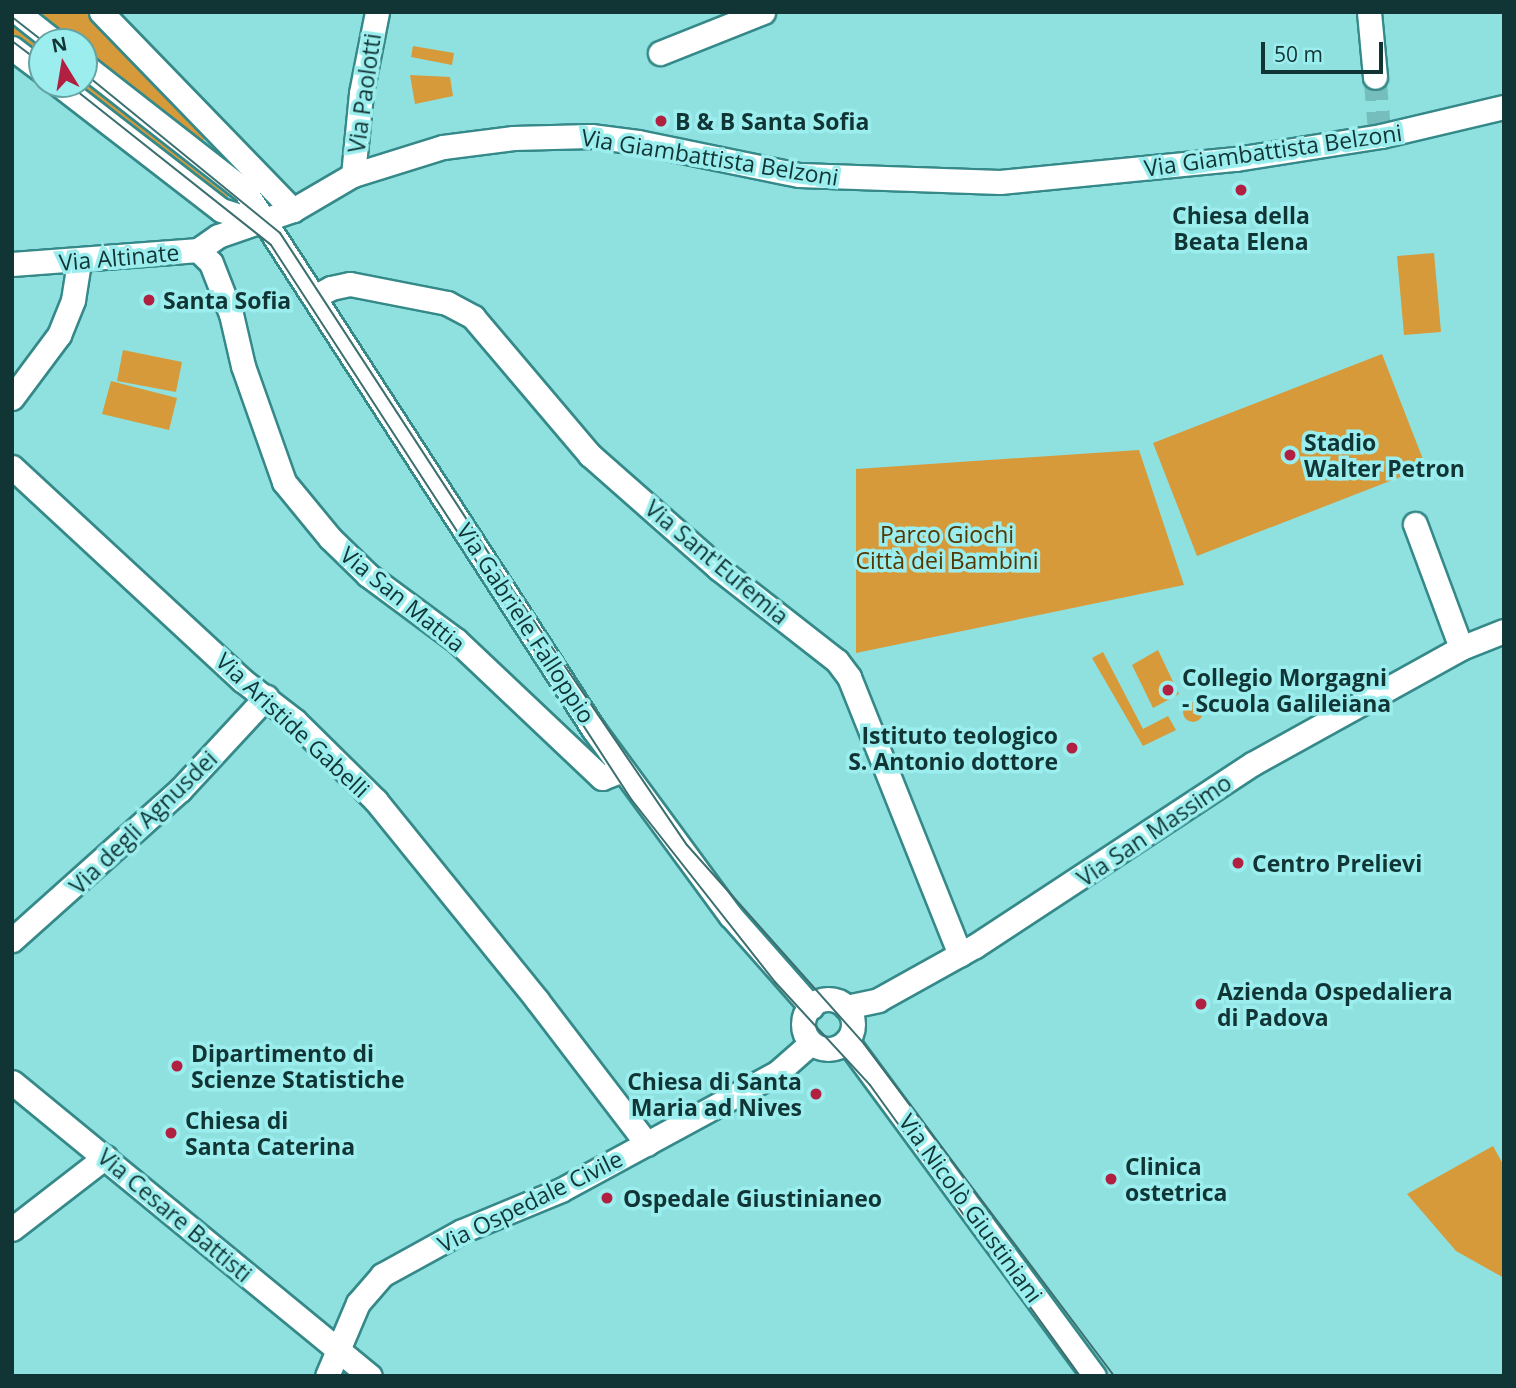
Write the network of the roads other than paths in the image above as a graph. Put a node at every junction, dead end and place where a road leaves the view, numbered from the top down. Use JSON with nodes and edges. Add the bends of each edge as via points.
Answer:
{"nodes":[{"id":1,"x":17,"y":12,"type":"edge"},
{"id":2,"x":101,"y":12,"type":"edge"},
{"id":3,"x":377,"y":12,"type":"edge"},
{"id":4,"x":763,"y":12,"type":"edge"},
{"id":5,"x":1369,"y":12,"type":"edge"},
{"id":6,"x":37,"y":28,"type":"edge"},
{"id":7,"x":12,"y":48,"type":"edge"},
{"id":8,"x":660,"y":53,"type":"dead end"},
{"id":9,"x":28,"y":60,"type":"edge"},
{"id":10,"x":98,"y":76,"type":"edge"},
{"id":11,"x":1375,"y":77,"type":"tunnel mouth"},
{"id":12,"x":76,"y":98,"type":"edge"},
{"id":13,"x":1504,"y":107,"type":"edge"},
{"id":14,"x":353,"y":175,"type":"junction"},
{"id":15,"x":293,"y":210,"type":"junction"},
{"id":16,"x":262,"y":223,"type":"junction"},
{"id":17,"x":198,"y":250,"type":"junction"},
{"id":18,"x":79,"y":262,"type":"junction"},
{"id":19,"x":12,"y":264,"type":"edge"},
{"id":20,"x":316,"y":296,"type":"junction"},
{"id":21,"x":12,"y":398,"type":"edge"},
{"id":22,"x":12,"y":467,"type":"edge"},
{"id":23,"x":1415,"y":524,"type":"dead end"},
{"id":24,"x":1504,"y":631,"type":"edge"},
{"id":25,"x":1461,"y":648,"type":"junction"},
{"id":26,"x":266,"y":696,"type":"junction"},
{"id":27,"x":623,"y":770,"type":"junction"},
{"id":28,"x":12,"y":940,"type":"edge"},
{"id":29,"x":960,"y":955,"type":"junction"},
{"id":30,"x":811,"y":1007,"type":"junction"},
{"id":31,"x":846,"y":1007,"type":"junction"},
{"id":32,"x":847,"y":1041,"type":"junction"},
{"id":33,"x":811,"y":1043,"type":"junction"},
{"id":34,"x":12,"y":1082,"type":"edge"},
{"id":35,"x":647,"y":1144,"type":"junction"},
{"id":36,"x":105,"y":1157,"type":"junction"},
{"id":37,"x":12,"y":1229,"type":"edge"},
{"id":38,"x":337,"y":1350,"type":"junction"},
{"id":39,"x":327,"y":1376,"type":"edge"},
{"id":40,"x":370,"y":1376,"type":"edge"},
{"id":41,"x":1094,"y":1376,"type":"edge"}],
"edges":[{"from":1,"to":6,"type":"street"},
{"from":2,"to":15,"type":"street"},
{"from":3,"to":14,"type":"street","name":"Via Paolotti","via":[[361,93]]},
{"from":4,"to":8,"type":"street"},
{"from":5,"to":11,"type":"street"},
{"from":7,"to":9,"type":"street"},
{"from":10,"to":16,"type":"street","name":"Via Gabriele Falloppio","via":[[245,191]]},
{"from":12,"to":16,"type":"street","via":[[221,210]]},
{"from":13,"to":14,"type":"street","name":"Via Giambattista Belzoni","via":[[1236,159],[987,181],[799,175],[638,142],[555,136],[443,147]]},
{"from":14,"to":15,"type":"street","name":"Via Giambattista Belzoni"},
{"from":15,"to":16,"type":"street","name":"Via Giambattista Belzoni"},
{"from":16,"to":17,"type":"street","name":"Via Altinate","via":[[218,236]]},
{"from":16,"to":20,"type":"street","name":"Via Gabriele Falloppio"},
{"from":17,"to":18,"type":"street","name":"Via Altinate"},
{"from":17,"to":27,"type":"street","name":"Via San Mattia","via":[[211,263],[231,314],[243,366],[284,482],[368,575],[457,640],[602,778]]},
{"from":18,"to":19,"type":"street","name":"Via Altinate"},
{"from":18,"to":21,"type":"street","via":[[73,300],[59,335]]},
{"from":20,"to":27,"type":"street","name":"Via Gabriele Falloppio"},
{"from":20,"to":29,"type":"street","name":"Via Sant'Eufemia","via":[[351,284],[447,303],[473,317],[590,455],[718,568],[837,661],[849,677]]},
{"from":22,"to":26,"type":"street","name":"Via Aristide Gabelli","via":[[242,680]]},
{"from":23,"to":25,"type":"street"},
{"from":24,"to":25,"type":"street","name":"Via San Massimo"},
{"from":25,"to":29,"type":"street","name":"Via San Massimo","via":[[1252,764]]},
{"from":26,"to":28,"type":"street","name":"Via degli Agnusdei","via":[[180,790]]},
{"from":26,"to":35,"type":"street","name":"Via Aristide Gabelli","via":[[376,802]]},
{"from":27,"to":30,"type":"street","name":"Via Gabriele Falloppio","via":[[730,915]]},
{"from":29,"to":31,"type":"street","name":"Via San Massimo","via":[[878,1000]]},
{"from":30,"to":31,"type":"street","via":[[826,1000]]},
{"from":30,"to":33,"type":"street","via":[[803,1025]]},
{"from":31,"to":32,"type":"street","via":[[853,1020]]},
{"from":32,"to":33,"type":"street","via":[[828,1049]]},
{"from":32,"to":41,"type":"street","name":"Via Nicolò Giustiniani"},
{"from":33,"to":35,"type":"street","name":"Via Ospedale Civile","via":[[778,1072]]},
{"from":34,"to":36,"type":"street","name":"Via Cesare Battisti"},
{"from":35,"to":38,"type":"street","name":"Via Ospedale Civile","via":[[546,1198],[462,1231],[382,1275],[358,1303]]},
{"from":36,"to":37,"type":"street"},
{"from":36,"to":38,"type":"street","name":"Via Cesare Battisti"},
{"from":38,"to":39,"type":"street","name":"Via Ospedale Civile"},
{"from":38,"to":40,"type":"street","name":"Via Cesare Battisti"}]}
